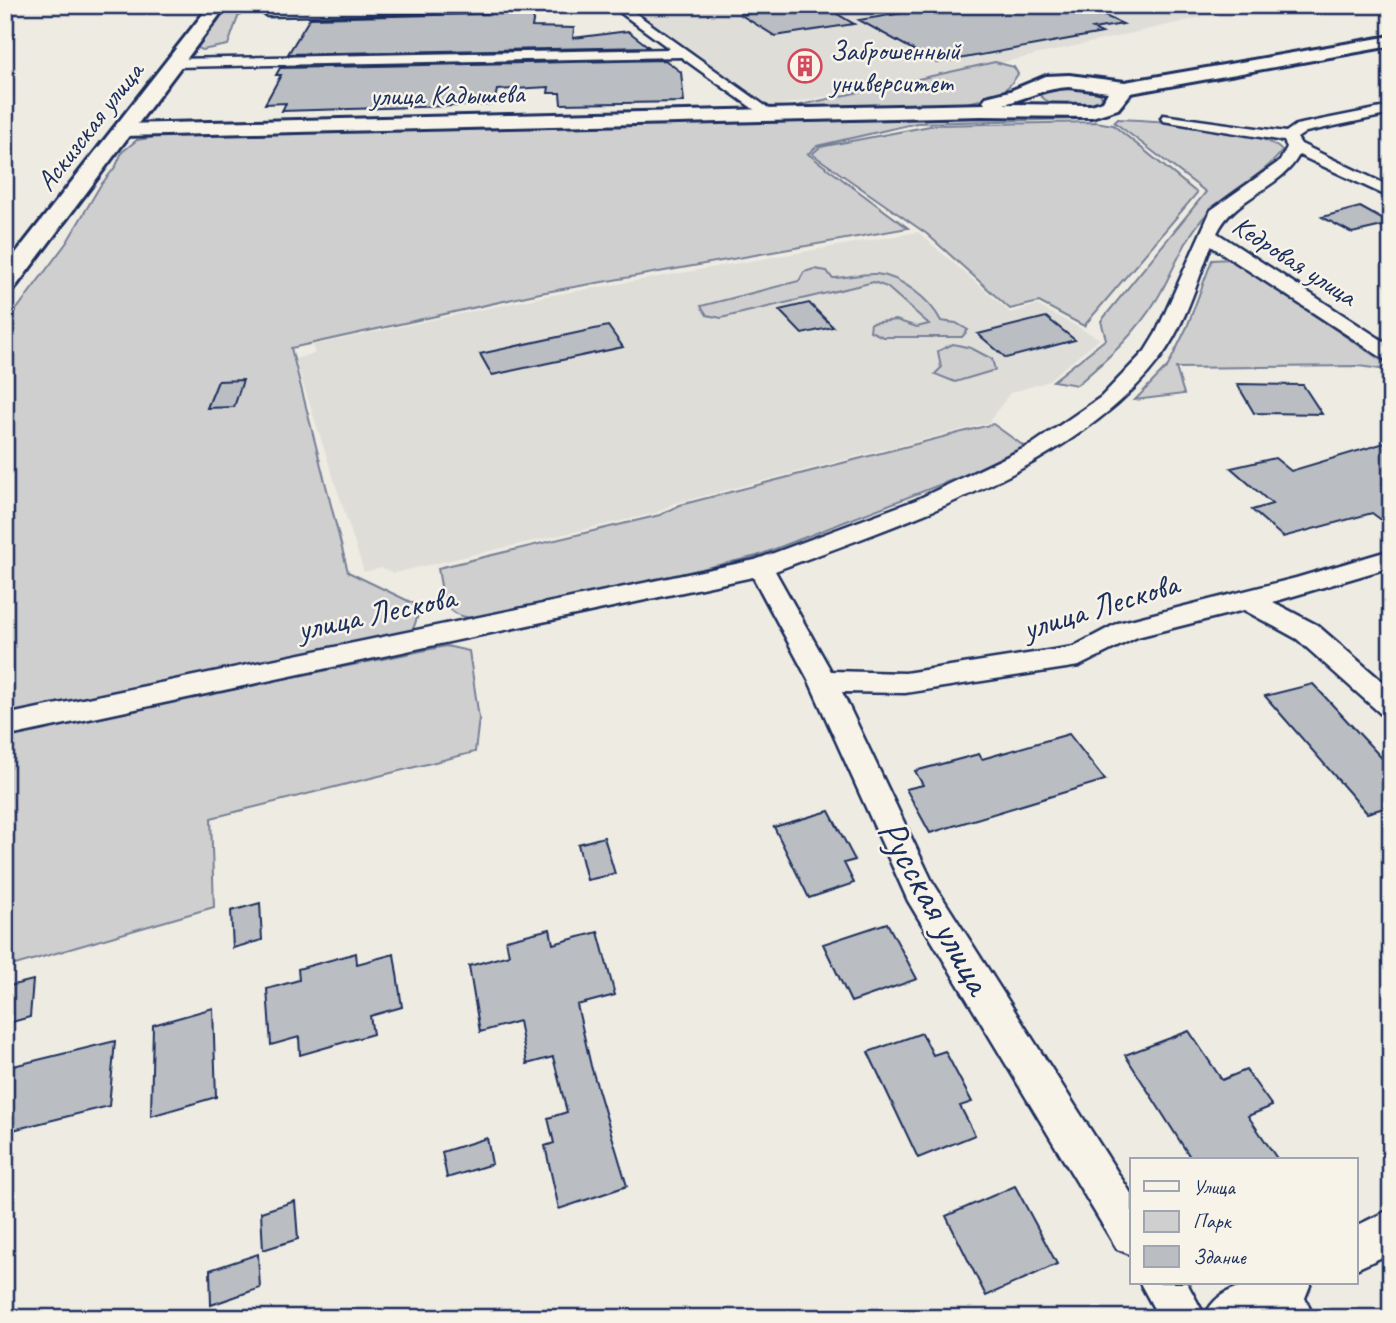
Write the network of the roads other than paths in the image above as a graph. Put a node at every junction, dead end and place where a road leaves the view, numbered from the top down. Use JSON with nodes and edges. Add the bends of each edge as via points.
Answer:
{"nodes":[{"id":1,"x":219,"y":5,"type":"edge"},
{"id":2,"x":584,"y":5,"type":"edge"},
{"id":3,"x":616,"y":5,"type":"edge"},
{"id":4,"x":269,"y":9,"type":"edge"},
{"id":5,"x":1391,"y":41,"type":"edge"},
{"id":6,"x":683,"y":53,"type":"junction"},
{"id":7,"x":175,"y":62,"type":"junction"},
{"id":8,"x":1029,"y":90,"type":"junction"},
{"id":9,"x":1119,"y":94,"type":"junction"},
{"id":10,"x":1064,"y":110,"type":"junction"},
{"id":11,"x":1391,"y":110,"type":"edge"},
{"id":12,"x":953,"y":111,"type":"junction"},
{"id":13,"x":771,"y":115,"type":"junction"},
{"id":14,"x":1168,"y":118,"type":"dead end"},
{"id":15,"x":124,"y":130,"type":"junction"},
{"id":16,"x":1292,"y":142,"type":"junction"},
{"id":17,"x":1391,"y":193,"type":"edge"},
{"id":18,"x":1207,"y":235,"type":"junction"},
{"id":19,"x":5,"y":284,"type":"edge"},
{"id":20,"x":1391,"y":355,"type":"edge"},
{"id":21,"x":1391,"y":558,"type":"edge"},
{"id":22,"x":760,"y":567,"type":"junction"},
{"id":23,"x":1245,"y":599,"type":"junction"},
{"id":24,"x":823,"y":681,"type":"junction"},
{"id":25,"x":1391,"y":706,"type":"edge"},
{"id":26,"x":5,"y":726,"type":"edge"},
{"id":27,"x":1391,"y":1230,"type":"edge"},
{"id":28,"x":1130,"y":1231,"type":"edge"},
{"id":29,"x":1358,"y":1247,"type":"edge"},
{"id":30,"x":1163,"y":1284,"type":"edge"},
{"id":31,"x":1286,"y":1297,"type":"edge"},
{"id":32,"x":1184,"y":1318,"type":"edge"},
{"id":33,"x":1226,"y":1318,"type":"edge"}],
"edges":[{"from":1,"to":7,"type":"street","name":"Аскизская улица"},
{"from":2,"to":4,"type":"street"},
{"from":3,"to":6,"type":"street"},
{"from":5,"to":9,"type":"street","name":"улица Кадышева"},
{"from":6,"to":7,"type":"street","name":"улица Кадышева"},
{"from":6,"to":13,"type":"street"},
{"from":7,"to":15,"type":"street","name":"Аскизская улица"},
{"from":8,"to":9,"type":"street","via":[[1051,82],[1087,84]]},
{"from":8,"to":10,"type":"street","via":[[1036,102]]},
{"from":8,"to":12,"type":"street"},
{"from":9,"to":10,"type":"street","name":"улица Кадышева","via":[[1108,107],[1098,110]]},
{"from":10,"to":12,"type":"street","name":"улица Кадышева"},
{"from":11,"to":16,"type":"street","via":[[1301,128]]},
{"from":12,"to":13,"type":"street","name":"улица Кадышева"},
{"from":13,"to":15,"type":"street","name":"улица Кадышева"},
{"from":14,"to":16,"type":"street"},
{"from":15,"to":19,"type":"street","name":"Аскизская улица"},
{"from":16,"to":17,"type":"street"},
{"from":16,"to":18,"type":"street","name":"Кедровая улица","via":[[1286,164],[1217,214]]},
{"from":18,"to":20,"type":"street","name":"Кедровая улица"},
{"from":18,"to":22,"type":"street","name":"улица Лескова","via":[[1153,354],[1109,402],[1073,429],[925,505]]},
{"from":21,"to":23,"type":"street","name":"улица Лескова"},
{"from":22,"to":24,"type":"street","name":"Русская улица"},
{"from":22,"to":26,"type":"street","name":"улица Лескова"},
{"from":23,"to":24,"type":"street","name":"улица Лескова","via":[[1128,630],[1079,656],[1029,666],[905,683]]},
{"from":23,"to":25,"type":"street","via":[[1307,632]]},
{"from":24,"to":28,"type":"street","name":"Русская улица","via":[[920,891]]},
{"from":27,"to":29,"type":"street"},
{"from":30,"to":32,"type":"street"},
{"from":31,"to":33,"type":"street"}]}
